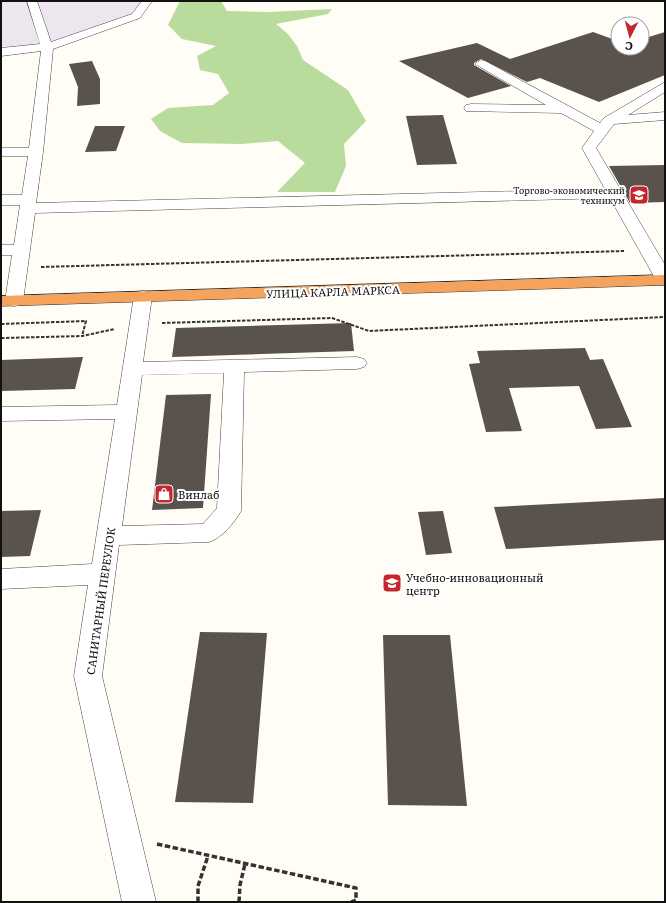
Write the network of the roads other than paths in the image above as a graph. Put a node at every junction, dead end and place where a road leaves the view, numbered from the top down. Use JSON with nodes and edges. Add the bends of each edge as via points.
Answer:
{"nodes":[{"id":1,"x":32,"y":1,"type":"edge"},
{"id":2,"x":147,"y":1,"type":"edge"},
{"id":3,"x":47,"y":47,"type":"junction"},
{"id":4,"x":1,"y":52,"type":"edge"},
{"id":5,"x":481,"y":64,"type":"dead end"},
{"id":6,"x":665,"y":86,"type":"edge"},
{"id":7,"x":471,"y":108,"type":"dead end"},
{"id":8,"x":564,"y":109,"type":"junction"},
{"id":9,"x":665,"y":116,"type":"edge"},
{"id":10,"x":606,"y":125,"type":"junction"},
{"id":11,"x":1,"y":152,"type":"edge"},
{"id":12,"x":36,"y":152,"type":"junction"},
{"id":13,"x":615,"y":193,"type":"junction"},
{"id":14,"x":1,"y":200,"type":"edge"},
{"id":15,"x":28,"y":204,"type":"junction"},
{"id":16,"x":1,"y":250,"type":"edge"},
{"id":17,"x":21,"y":250,"type":"junction"},
{"id":18,"x":665,"y":280,"type":"edge"},
{"id":19,"x":143,"y":296,"type":"junction"},
{"id":20,"x":7,"y":301,"type":"edge"},
{"id":21,"x":357,"y":363,"type":"dead end"},
{"id":22,"x":234,"y":367,"type":"junction"},
{"id":23,"x":133,"y":369,"type":"junction"},
{"id":24,"x":126,"y":412,"type":"junction"},
{"id":25,"x":1,"y":414,"type":"edge"},
{"id":26,"x":108,"y":536,"type":"junction"},
{"id":27,"x":103,"y":574,"type":"junction"},
{"id":28,"x":1,"y":579,"type":"edge"},
{"id":29,"x":139,"y":902,"type":"edge"}],
"edges":[{"from":1,"to":3,"type":"street"},
{"from":2,"to":3,"type":"street","via":[[136,16]]},
{"from":3,"to":4,"type":"street"},
{"from":3,"to":12,"type":"street"},
{"from":5,"to":8,"type":"street"},
{"from":6,"to":10,"type":"street"},
{"from":7,"to":8,"type":"street"},
{"from":8,"to":10,"type":"street"},
{"from":9,"to":10,"type":"street"},
{"from":10,"to":13,"type":"street","via":[[589,148]]},
{"from":11,"to":12,"type":"street"},
{"from":12,"to":15,"type":"street"},
{"from":13,"to":15,"type":"street"},
{"from":13,"to":18,"type":"street"},
{"from":14,"to":15,"type":"street"},
{"from":15,"to":17,"type":"street"},
{"from":16,"to":17,"type":"street"},
{"from":17,"to":20,"type":"street","via":[[19,268]]},
{"from":18,"to":19,"type":"highway","name":"УЛИЦА КАРЛА МАРКСА"},
{"from":19,"to":20,"type":"highway","name":"УЛИЦА КАРЛА МАРКСА"},
{"from":19,"to":23,"type":"street","name":"САНИТАРНЫЙ ПЕРЕУЛОК"},
{"from":21,"to":22,"type":"street"},
{"from":22,"to":23,"type":"street"},
{"from":22,"to":26,"type":"street","via":[[229,511],[209,533]]},
{"from":23,"to":24,"type":"street","name":"САНИТАРНЫЙ ПЕРЕУЛОК"},
{"from":24,"to":25,"type":"street"},
{"from":24,"to":26,"type":"street","name":"САНИТАРНЫЙ ПЕРЕУЛОК"},
{"from":26,"to":27,"type":"street","name":"САНИТАРНЫЙ ПЕРЕУЛОК"},
{"from":27,"to":28,"type":"street"},
{"from":27,"to":29,"type":"street","name":"САНИТАРНЫЙ ПЕРЕУЛОК","via":[[88,676]]}]}
